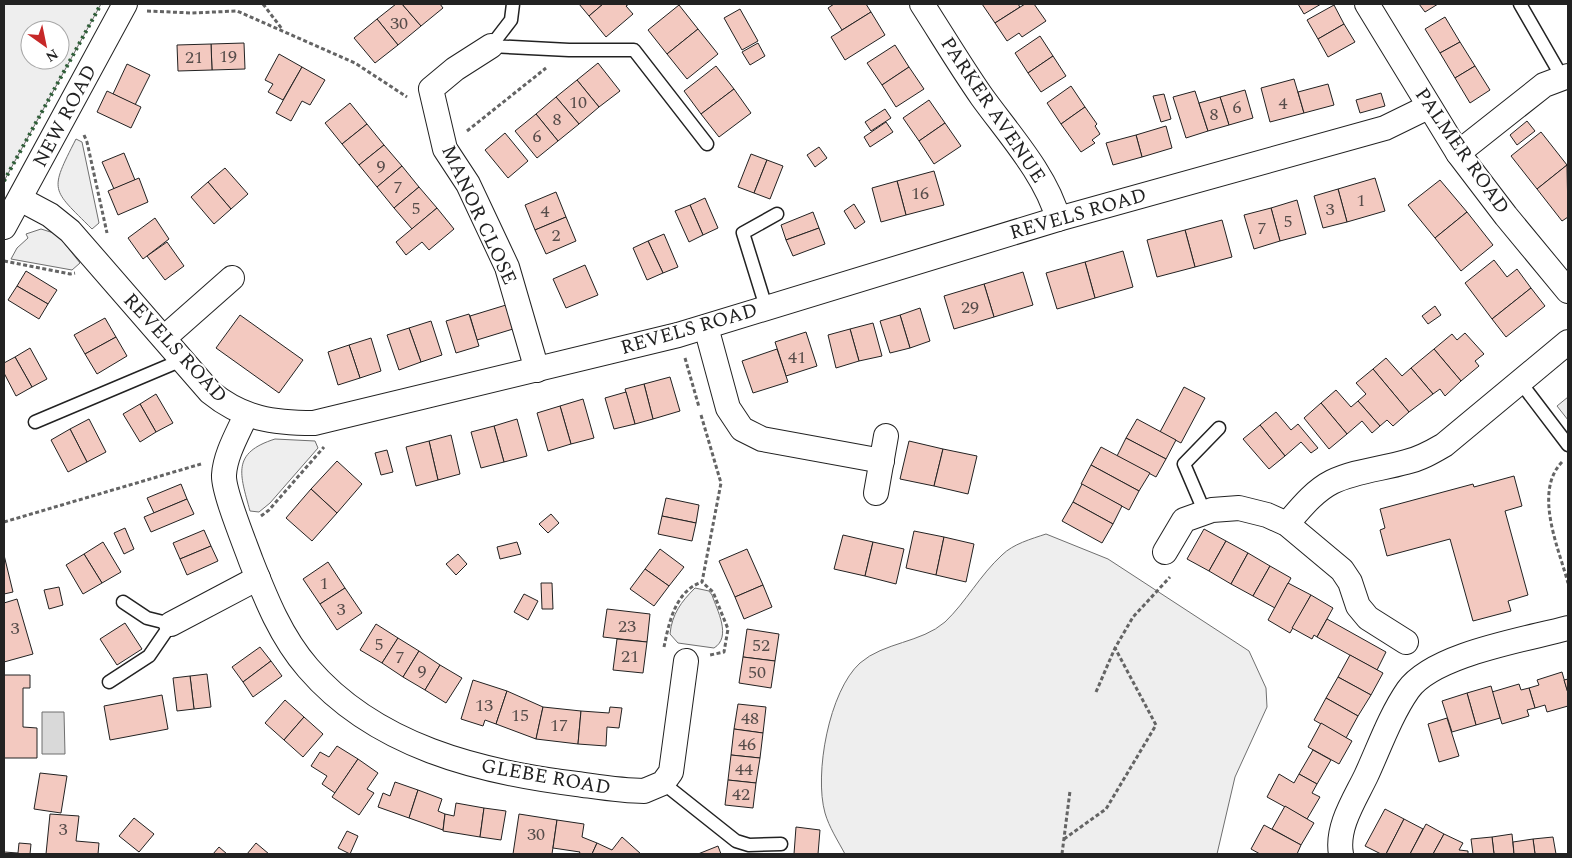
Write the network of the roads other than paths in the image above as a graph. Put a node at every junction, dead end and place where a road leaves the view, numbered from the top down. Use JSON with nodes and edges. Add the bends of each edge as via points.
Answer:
{"nodes":[{"id":1,"x":513,"y":4,"type":"edge"},
{"id":2,"x":922,"y":4,"type":"edge"},
{"id":3,"x":1367,"y":4,"type":"edge"},
{"id":4,"x":1520,"y":4,"type":"edge"},
{"id":5,"x":123,"y":7,"type":"edge"},
{"id":6,"x":490,"y":46,"type":"junction"},
{"id":7,"x":1565,"y":76,"type":"edge"},
{"id":8,"x":1428,"y":107,"type":"junction"},
{"id":9,"x":707,"y":144,"type":"dead end"},
{"id":10,"x":1458,"y":153,"type":"junction"},
{"id":11,"x":20,"y":199,"type":"junction"},
{"id":12,"x":777,"y":214,"type":"dead end"},
{"id":13,"x":1058,"y":219,"type":"junction"},
{"id":14,"x":4,"y":227,"type":"edge"},
{"id":15,"x":232,"y":278,"type":"dead end"},
{"id":16,"x":1568,"y":290,"type":"edge"},
{"id":17,"x":766,"y":307,"type":"junction"},
{"id":18,"x":706,"y":327,"type":"junction"},
{"id":19,"x":164,"y":338,"type":"junction"},
{"id":20,"x":1568,"y":342,"type":"edge"},
{"id":21,"x":182,"y":360,"type":"junction"},
{"id":22,"x":537,"y":370,"type":"junction"},
{"id":23,"x":1521,"y":383,"type":"junction"},
{"id":24,"x":246,"y":415,"type":"junction"},
{"id":25,"x":35,"y":422,"type":"dead end"},
{"id":26,"x":1219,"y":428,"type":"dead end"},
{"id":27,"x":886,"y":436,"type":"dead end"},
{"id":28,"x":1568,"y":445,"type":"edge"},
{"id":29,"x":882,"y":461,"type":"junction"},
{"id":30,"x":876,"y":493,"type":"dead end"},
{"id":31,"x":1205,"y":513,"type":"junction"},
{"id":32,"x":1287,"y":524,"type":"junction"},
{"id":33,"x":1165,"y":552,"type":"road end"},
{"id":34,"x":258,"y":578,"type":"junction"},
{"id":35,"x":123,"y":602,"type":"dead end"},
{"id":36,"x":171,"y":624,"type":"junction"},
{"id":37,"x":1568,"y":628,"type":"edge"},
{"id":38,"x":1406,"y":642,"type":"dead end"},
{"id":39,"x":686,"y":661,"type":"road end"},
{"id":40,"x":109,"y":682,"type":"dead end"},
{"id":41,"x":663,"y":783,"type":"junction"},
{"id":42,"x":781,"y":844,"type":"dead end"},
{"id":43,"x":1341,"y":854,"type":"edge"}],
"edges":[{"from":1,"to":6,"type":"lane","via":[[511,20]]},
{"from":2,"to":13,"type":"street","name":"PARKER AVENUE","via":[[1042,182]]},
{"from":3,"to":8,"type":"street","name":"PALMER ROAD"},
{"from":4,"to":7,"type":"lane"},
{"from":5,"to":11,"type":"street","name":"NEW ROAD"},
{"from":6,"to":9,"type":"lane","via":[[634,50]]},
{"from":6,"to":22,"type":"street","name":"MANOR CLOSE","via":[[431,89],[446,149],[468,184],[507,267]]},
{"from":7,"to":10,"type":"street","via":[[1544,85]]},
{"from":8,"to":10,"type":"street","name":"PALMER ROAD"},
{"from":8,"to":13,"type":"street","name":"REVELS ROAD","via":[[1384,128]]},
{"from":10,"to":16,"type":"street","name":"PALMER ROAD"},
{"from":11,"to":14,"type":"street","name":"NEW ROAD"},
{"from":11,"to":19,"type":"street","name":"REVELS ROAD","via":[[61,223]]},
{"from":12,"to":17,"type":"lane","via":[[743,233]]},
{"from":13,"to":17,"type":"street","name":"REVELS ROAD"},
{"from":15,"to":19,"type":"street"},
{"from":17,"to":18,"type":"street","name":"REVELS ROAD"},
{"from":18,"to":22,"type":"street","name":"REVELS ROAD"},
{"from":18,"to":29,"type":"street","via":[[728,408],[742,429],[762,439]]},
{"from":19,"to":21,"type":"street","name":"REVELS ROAD"},
{"from":20,"to":23,"type":"street"},
{"from":21,"to":24,"type":"street","name":"REVELS ROAD","via":[[210,392]]},
{"from":21,"to":25,"type":"lane"},
{"from":22,"to":24,"type":"street","name":"REVELS ROAD","via":[[314,424],[272,421]]},
{"from":23,"to":28,"type":"lane"},
{"from":23,"to":32,"type":"street","via":[[1444,445],[1406,462],[1331,482],[1303,504]]},
{"from":24,"to":34,"type":"street","name":"GLEBE ROAD","via":[[223,476]]},
{"from":26,"to":31,"type":"lane","via":[[1184,464]]},
{"from":27,"to":29,"type":"street"},
{"from":29,"to":30,"type":"street"},
{"from":31,"to":32,"type":"street","via":[[1239,508],[1268,515]]},
{"from":31,"to":33,"type":"street","via":[[1184,520]]},
{"from":32,"to":38,"type":"street","via":[[1342,570],[1358,606],[1368,618]]},
{"from":34,"to":36,"type":"street"},
{"from":34,"to":41,"type":"street","name":"GLEBE ROAD","via":[[275,619],[308,668],[344,700],[391,733],[442,755],[518,776],[634,791],[644,791]]},
{"from":35,"to":36,"type":"lane","via":[[146,618]]},
{"from":36,"to":40,"type":"lane","via":[[149,656]]},
{"from":37,"to":43,"type":"street","via":[[1443,662],[1420,678],[1399,704],[1348,815],[1340,835]]},
{"from":39,"to":41,"type":"street","via":[[671,772]]},
{"from":41,"to":42,"type":"lane","via":[[736,841],[749,845]]}]}
